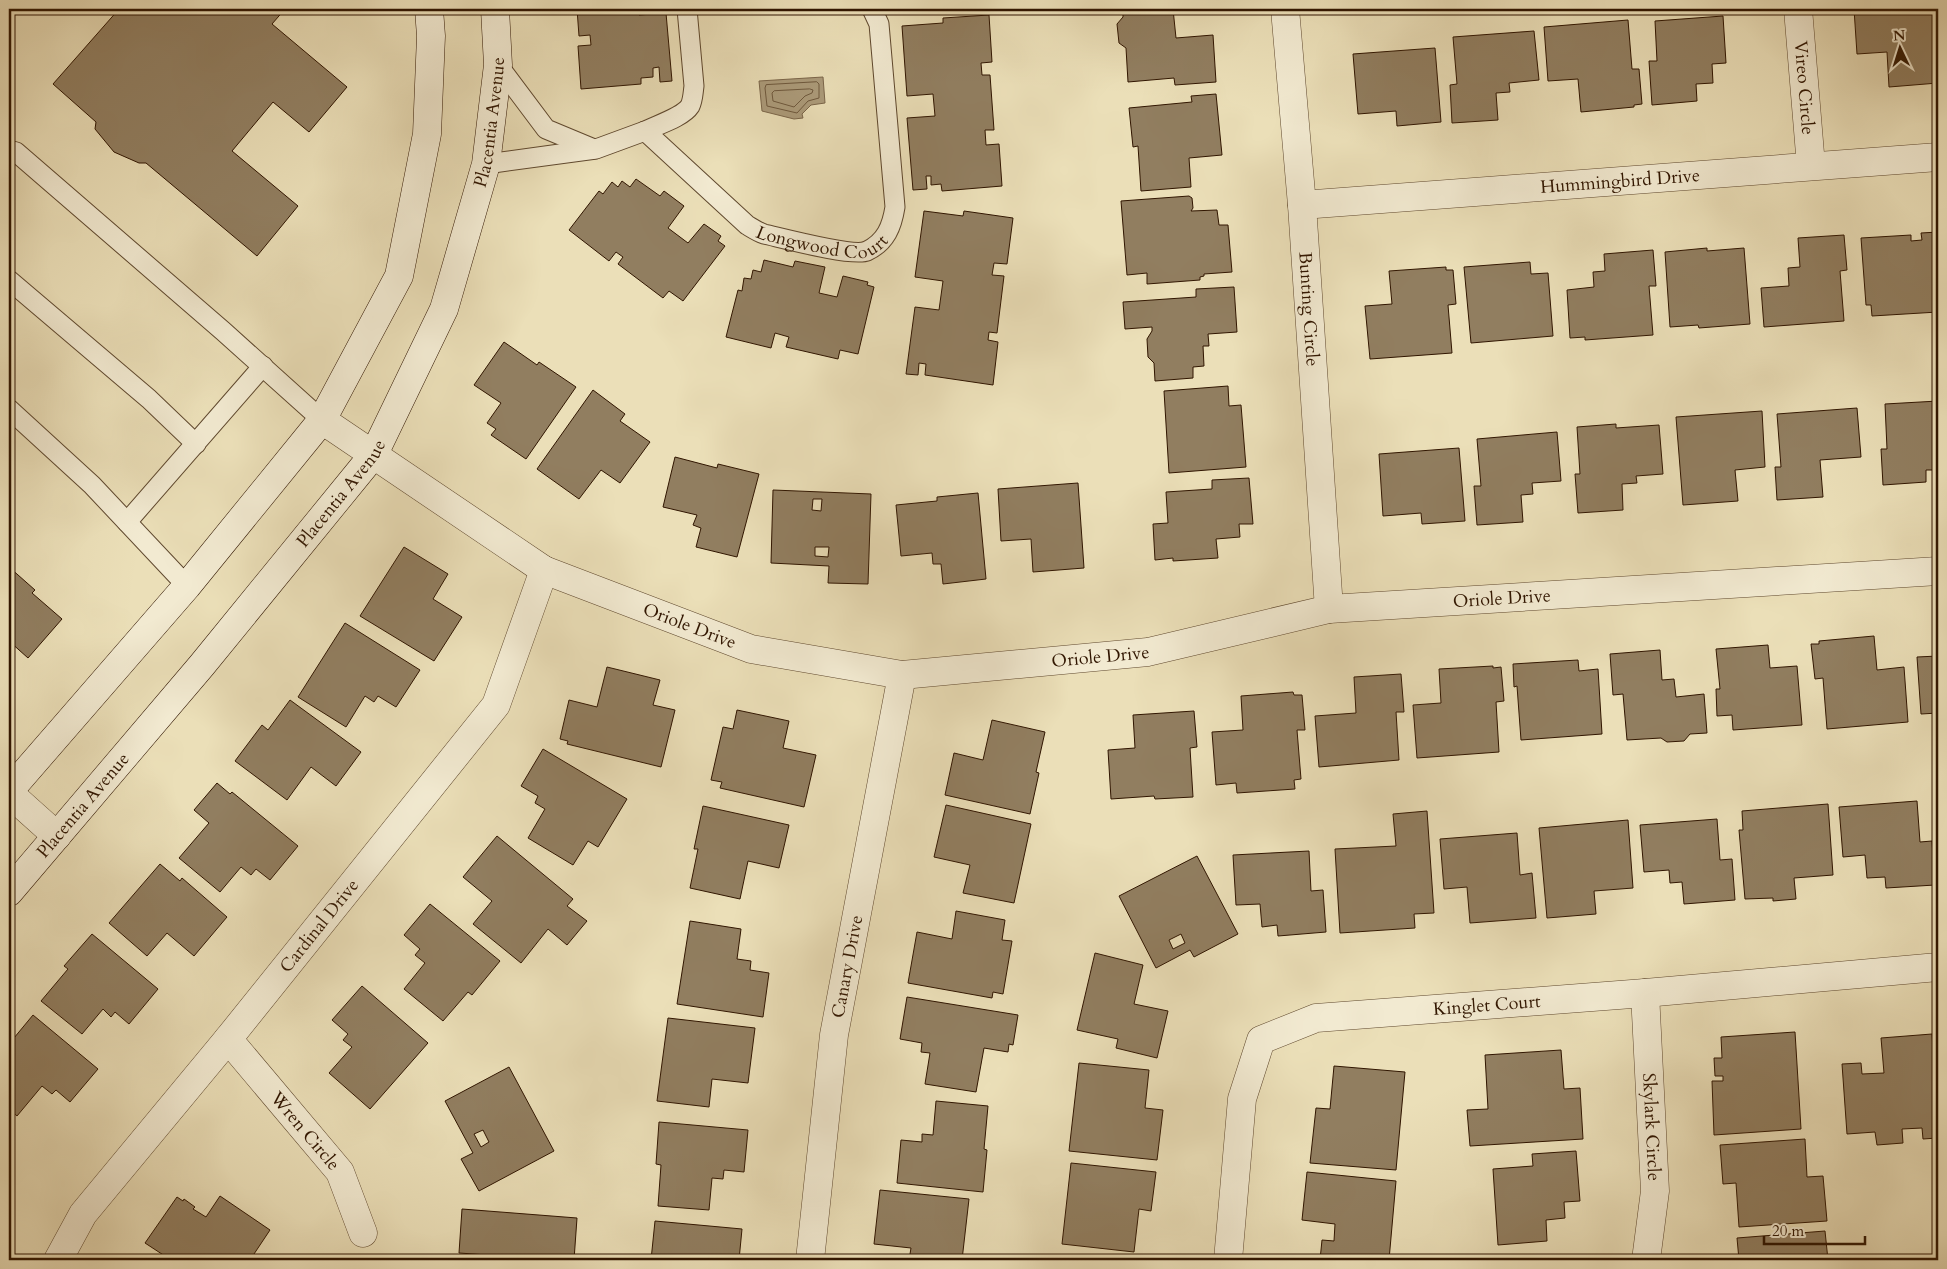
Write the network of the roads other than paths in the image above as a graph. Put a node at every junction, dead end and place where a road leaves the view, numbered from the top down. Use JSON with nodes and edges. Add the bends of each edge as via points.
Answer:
{"nodes":[{"id":1,"x":429,"y":9,"type":"edge"},
{"id":2,"x":495,"y":9,"type":"edge"},
{"id":3,"x":687,"y":9,"type":"edge"},
{"id":4,"x":872,"y":9,"type":"edge"},
{"id":5,"x":1285,"y":9,"type":"edge"},
{"id":6,"x":1798,"y":9,"type":"edge"},
{"id":7,"x":498,"y":65,"type":"junction"},
{"id":8,"x":645,"y":131,"type":"junction"},
{"id":9,"x":596,"y":149,"type":"junction"},
{"id":10,"x":9,"y":150,"type":"edge"},
{"id":11,"x":1938,"y":157,"type":"edge"},
{"id":12,"x":486,"y":164,"type":"junction"},
{"id":13,"x":1811,"y":166,"type":"junction"},
{"id":14,"x":1302,"y":205,"type":"junction"},
{"id":15,"x":9,"y":280,"type":"edge"},
{"id":16,"x":264,"y":366,"type":"junction"},
{"id":17,"x":9,"y":409,"type":"edge"},
{"id":18,"x":322,"y":420,"type":"junction"},
{"id":19,"x":196,"y":444,"type":"junction"},
{"id":20,"x":374,"y":454,"type":"junction"},
{"id":21,"x":127,"y":522,"type":"junction"},
{"id":22,"x":544,"y":570,"type":"junction"},
{"id":23,"x":1938,"y":570,"type":"edge"},
{"id":24,"x":187,"y":586,"type":"junction"},
{"id":25,"x":1329,"y":609,"type":"junction"},
{"id":26,"x":902,"y":675,"type":"junction"},
{"id":27,"x":9,"y":792,"type":"edge"},
{"id":28,"x":57,"y":836,"type":"junction"},
{"id":29,"x":9,"y":892,"type":"edge"},
{"id":30,"x":1938,"y":967,"type":"edge"},
{"id":31,"x":1645,"y":993,"type":"junction"},
{"id":32,"x":228,"y":1039,"type":"junction"},
{"id":33,"x":363,"y":1233,"type":"dead end"},
{"id":34,"x":58,"y":1260,"type":"edge"},
{"id":35,"x":810,"y":1260,"type":"edge"},
{"id":36,"x":1228,"y":1260,"type":"edge"},
{"id":37,"x":1646,"y":1260,"type":"edge"}],
"edges":[{"from":1,"to":18,"type":"street","via":[[432,36],[427,134],[399,276]]},
{"from":2,"to":7,"type":"street","name":"Placentia Avenue"},
{"from":3,"to":8,"type":"lane","via":[[694,86],[690,106],[684,113]]},
{"from":4,"to":8,"type":"lane","name":"Longwood Court","via":[[879,24],[895,207],[893,222],[886,236],[865,252],[850,252],[762,233],[747,225]]},
{"from":5,"to":14,"type":"street","name":"Bunting Circle"},
{"from":6,"to":13,"type":"street","name":"Vireo Circle"},
{"from":7,"to":9,"type":"lane","via":[[546,129]]},
{"from":7,"to":12,"type":"street","name":"Placentia Avenue"},
{"from":8,"to":9,"type":"lane"},
{"from":9,"to":12,"type":"lane"},
{"from":10,"to":16,"type":"lane","via":[[16,152]]},
{"from":11,"to":13,"type":"street","name":"Hummingbird Drive"},
{"from":12,"to":20,"type":"street","name":"Placentia Avenue","via":[[444,309]]},
{"from":13,"to":14,"type":"street","name":"Hummingbird Drive"},
{"from":14,"to":25,"type":"street","name":"Bunting Circle"},
{"from":15,"to":19,"type":"lane","via":[[142,393]]},
{"from":16,"to":18,"type":"lane"},
{"from":16,"to":19,"type":"lane"},
{"from":17,"to":21,"type":"lane","via":[[92,485]]},
{"from":18,"to":20,"type":"street","name":"Oriole Drive"},
{"from":18,"to":24,"type":"street"},
{"from":19,"to":21,"type":"lane"},
{"from":20,"to":22,"type":"street","name":"Oriole Drive"},
{"from":20,"to":28,"type":"street","name":"Placentia Avenue"},
{"from":21,"to":24,"type":"lane"},
{"from":22,"to":26,"type":"street","name":"Oriole Drive","via":[[751,649]]},
{"from":22,"to":32,"type":"street","name":"Cardinal Drive","via":[[496,705]]},
{"from":23,"to":25,"type":"street","name":"Oriole Drive"},
{"from":24,"to":27,"type":"street"},
{"from":25,"to":26,"type":"street","name":"Oriole Drive","via":[[1148,652]]},
{"from":26,"to":35,"type":"street","name":"Canary Drive","via":[[834,1035]]},
{"from":27,"to":28,"type":"street"},
{"from":28,"to":29,"type":"street","name":"Placentia Avenue"},
{"from":30,"to":31,"type":"street","name":"Kinglet Court"},
{"from":31,"to":36,"type":"street","name":"Kinglet Court","via":[[1316,1018],[1261,1040],[1242,1099]]},
{"from":31,"to":37,"type":"street","name":"Skylark Circle","via":[[1655,1191]]},
{"from":32,"to":33,"type":"street","name":"Wren Circle","via":[[340,1172]]},
{"from":32,"to":34,"type":"street","name":"Cardinal Drive","via":[[83,1214]]}]}
